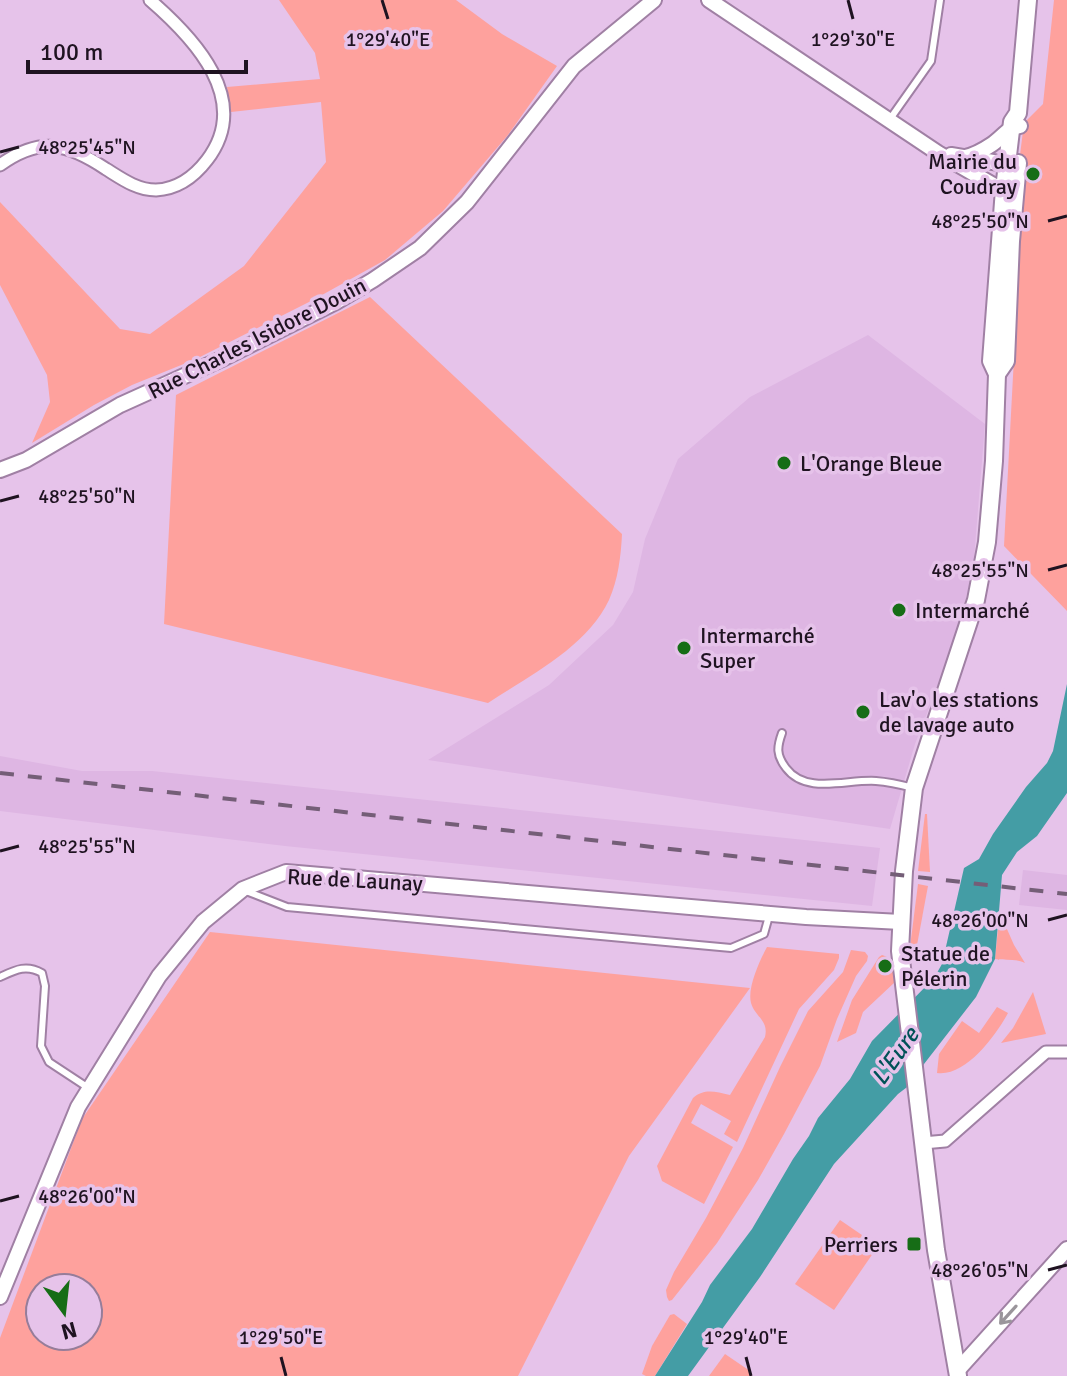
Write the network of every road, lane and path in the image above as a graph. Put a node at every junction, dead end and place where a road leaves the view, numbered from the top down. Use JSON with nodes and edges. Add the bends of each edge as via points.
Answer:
{"nodes":[{"id":1,"x":150,"y":0,"type":"edge"},
{"id":2,"x":654,"y":0,"type":"edge"},
{"id":3,"x":709,"y":0,"type":"edge"},
{"id":4,"x":940,"y":0,"type":"edge"},
{"id":5,"x":1028,"y":0,"type":"edge"},
{"id":6,"x":890,"y":119,"type":"junction"},
{"id":7,"x":1016,"y":123,"type":"junction"},
{"id":8,"x":938,"y":153,"type":"junction"},
{"id":9,"x":960,"y":157,"type":"junction"},
{"id":10,"x":0,"y":165,"type":"edge"},
{"id":11,"x":1012,"y":177,"type":"junction"},
{"id":12,"x":0,"y":470,"type":"edge"},
{"id":13,"x":782,"y":733,"type":"dead end"},
{"id":14,"x":914,"y":788,"type":"junction"},
{"id":15,"x":243,"y":889,"type":"junction"},
{"id":16,"x":770,"y":913,"type":"junction"},
{"id":17,"x":901,"y":922,"type":"junction"},
{"id":18,"x":0,"y":977,"type":"edge"},
{"id":19,"x":1067,"y":1052,"type":"edge"},
{"id":20,"x":90,"y":1089,"type":"junction"},
{"id":21,"x":923,"y":1143,"type":"junction"},
{"id":22,"x":1067,"y":1249,"type":"edge"},
{"id":23,"x":0,"y":1297,"type":"edge"},
{"id":24,"x":958,"y":1374,"type":"edge"}],
"edges":[{"from":1,"to":10,"type":"street","via":[[180,26],[217,80],[222,132],[197,173],[176,187],[154,190],[129,184],[61,147],[35,147]]},
{"from":2,"to":12,"type":"street","name":"Rue Charles Isidore Douin","via":[[574,66],[467,202],[420,248],[336,302],[120,405]]},
{"from":3,"to":6,"type":"street"},
{"from":4,"to":6,"type":"lane","via":[[931,61]]},
{"from":5,"to":7,"type":"main road"},
{"from":6,"to":8,"type":"street"},
{"from":7,"to":9,"type":"street","via":[[976,155]]},
{"from":7,"to":11,"type":"main road"},
{"from":8,"to":9,"type":"street"},
{"from":8,"to":11,"type":"street","via":[[995,186]]},
{"from":9,"to":11,"type":"street"},
{"from":11,"to":14,"type":"main road","via":[[991,361],[997,374],[987,542],[976,600]]},
{"from":13,"to":14,"type":"lane","via":[[779,758],[794,777],[808,783],[875,781]]},
{"from":14,"to":17,"type":"main road"},
{"from":15,"to":16,"type":"street","name":"Rue de Launay","via":[[286,872]]},
{"from":15,"to":16,"type":"lane","via":[[287,907],[731,948],[764,934]]},
{"from":15,"to":20,"type":"street","name":"Rue de Launay","via":[[203,922],[159,976]]},
{"from":16,"to":17,"type":"street","name":"Rue de Launay"},
{"from":17,"to":21,"type":"main road"},
{"from":18,"to":20,"type":"lane","via":[[19,968],[42,973],[41,1046],[49,1062]]},
{"from":19,"to":21,"type":"street","via":[[1046,1052],[945,1141]]},
{"from":20,"to":23,"type":"street","name":"Rue de Launay"},
{"from":21,"to":24,"type":"main road"},
{"from":22,"to":24,"type":"street","one_way":true}]}
